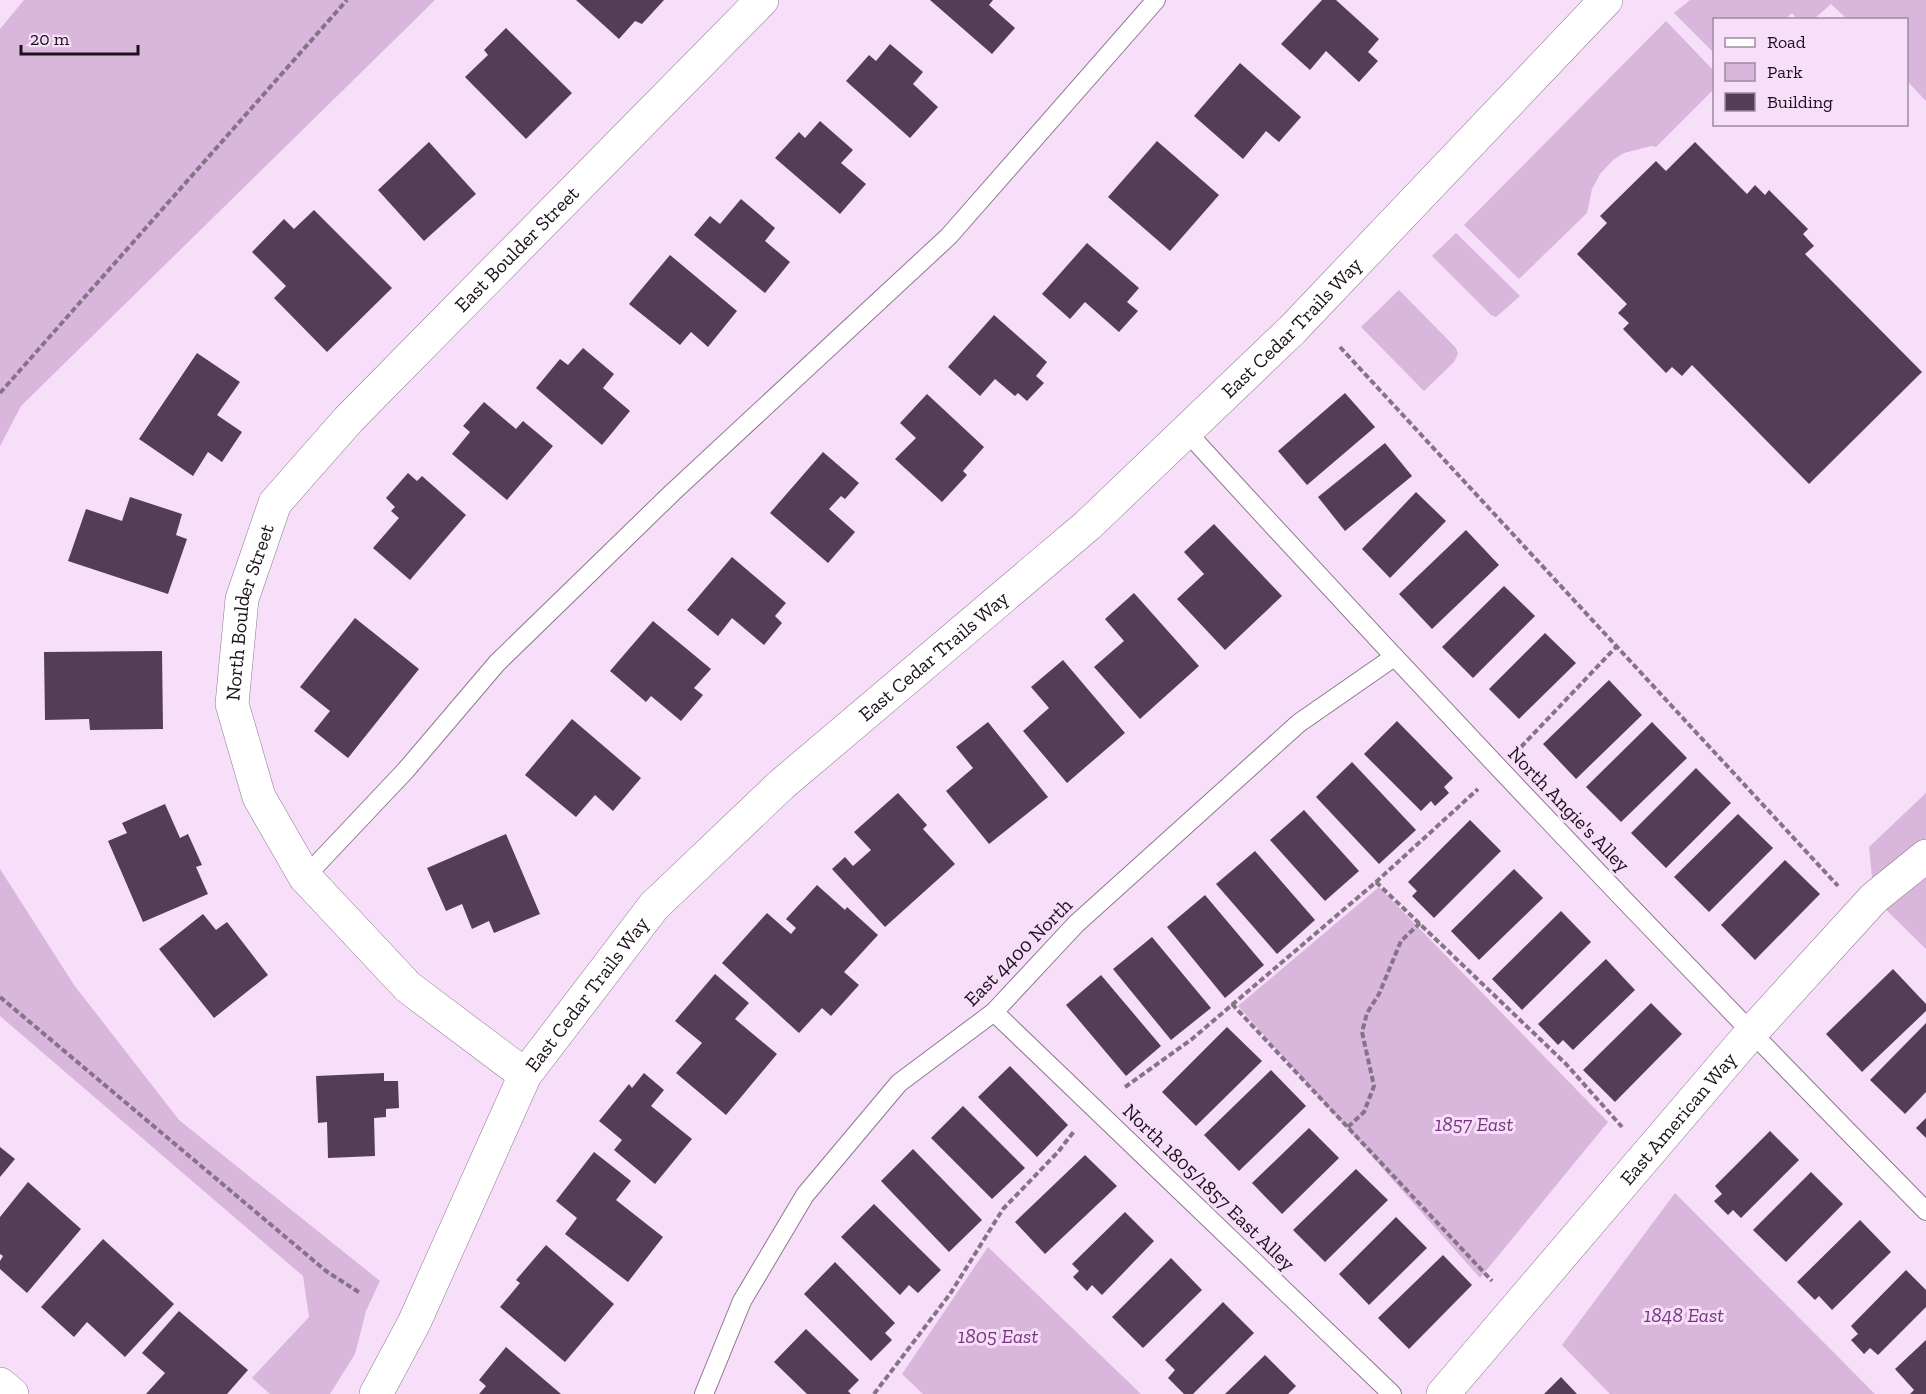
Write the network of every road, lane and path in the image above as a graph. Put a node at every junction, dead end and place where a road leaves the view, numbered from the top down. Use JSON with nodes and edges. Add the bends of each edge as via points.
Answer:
{"nodes":[{"id":1,"x":347,"y":0,"type":"edge"},
{"id":2,"x":762,"y":0,"type":"edge"},
{"id":3,"x":1156,"y":0,"type":"edge"},
{"id":4,"x":1606,"y":0,"type":"edge"},
{"id":5,"x":1340,"y":347,"type":"dead end"},
{"id":6,"x":0,"y":393,"type":"edge"},
{"id":7,"x":1186,"y":431,"type":"junction"},
{"id":8,"x":275,"y":503,"type":"joint"},
{"id":9,"x":1617,"y":646,"type":"junction"},
{"id":10,"x":1394,"y":657,"type":"junction"},
{"id":11,"x":1514,"y":754,"type":"dead end"},
{"id":12,"x":1478,"y":789,"type":"dead end"},
{"id":13,"x":1926,"y":856,"type":"edge"},
{"id":14,"x":305,"y":877,"type":"junction"},
{"id":15,"x":1376,"y":882,"type":"junction"},
{"id":16,"x":1838,"y":886,"type":"dead end"},
{"id":17,"x":1420,"y":923,"type":"junction"},
{"id":18,"x":0,"y":997,"type":"edge"},
{"id":19,"x":1232,"y":1004,"type":"junction"},
{"id":20,"x":994,"y":1012,"type":"junction"},
{"id":21,"x":1750,"y":1033,"type":"junction"},
{"id":22,"x":525,"y":1075,"type":"junction"},
{"id":23,"x":1125,"y":1087,"type":"dead end"},
{"id":24,"x":1079,"y":1125,"type":"dead end"},
{"id":25,"x":1348,"y":1127,"type":"junction"},
{"id":26,"x":1627,"y":1133,"type":"dead end"},
{"id":27,"x":1926,"y":1211,"type":"edge"},
{"id":28,"x":1496,"y":1286,"type":"dead end"},
{"id":29,"x":360,"y":1293,"type":"dead end"},
{"id":30,"x":0,"y":1384,"type":"edge"},
{"id":31,"x":12,"y":1394,"type":"edge"},
{"id":32,"x":376,"y":1394,"type":"edge"},
{"id":33,"x":704,"y":1394,"type":"edge"},
{"id":34,"x":874,"y":1394,"type":"edge"},
{"id":35,"x":1392,"y":1394,"type":"edge"},
{"id":36,"x":1443,"y":1394,"type":"edge"}],
"edges":[{"from":1,"to":6,"type":"path"},
{"from":2,"to":8,"type":"street","name":"East Boulder Street","via":[[348,420]]},
{"from":3,"to":14,"type":"lane","via":[[949,236],[673,492],[497,663],[406,770]]},
{"from":4,"to":7,"type":"street","name":"East Cedar Trails Way","via":[[1292,330]]},
{"from":5,"to":9,"type":"path"},
{"from":7,"to":10,"type":"lane","name":"North Angie's Alley"},
{"from":7,"to":22,"type":"street","name":"East Cedar Trails Way","via":[[1088,525],[781,786],[654,906]]},
{"from":8,"to":14,"type":"street","name":"North Boulder Street","via":[[242,599],[232,704],[259,797]]},
{"from":9,"to":11,"type":"path"},
{"from":9,"to":16,"type":"path"},
{"from":10,"to":20,"type":"lane","name":"East 4400 North","via":[[1299,723],[1198,812],[1076,924]]},
{"from":10,"to":21,"type":"lane","name":"North Angie's Alley"},
{"from":12,"to":15,"type":"path"},
{"from":13,"to":21,"type":"street","name":"East American Way","via":[[1874,898]]},
{"from":14,"to":22,"type":"street","name":"North Boulder Street","via":[[408,987]]},
{"from":15,"to":17,"type":"path"},
{"from":15,"to":19,"type":"path"},
{"from":17,"to":25,"type":"path","via":[[1401,941],[1367,1013],[1362,1032],[1374,1086],[1364,1112]]},
{"from":17,"to":26,"type":"path","via":[[1566,1064]]},
{"from":18,"to":29,"type":"path","via":[[326,1271]]},
{"from":19,"to":23,"type":"path","via":[[1192,1039]]},
{"from":19,"to":25,"type":"path"},
{"from":20,"to":33,"type":"lane","name":"East 4400 North","via":[[899,1083],[806,1195],[742,1301]]},
{"from":20,"to":35,"type":"lane","name":"North 1805/1857 East Alley"},
{"from":21,"to":27,"type":"lane","name":"North Angie's Alley"},
{"from":21,"to":36,"type":"street","name":"East American Way"},
{"from":22,"to":32,"type":"street","name":"East Cedar Trails Way","via":[[414,1323]]},
{"from":24,"to":34,"type":"path","via":[[1003,1209],[950,1294]]},
{"from":25,"to":28,"type":"path"},
{"from":30,"to":31,"type":"street"}]}
